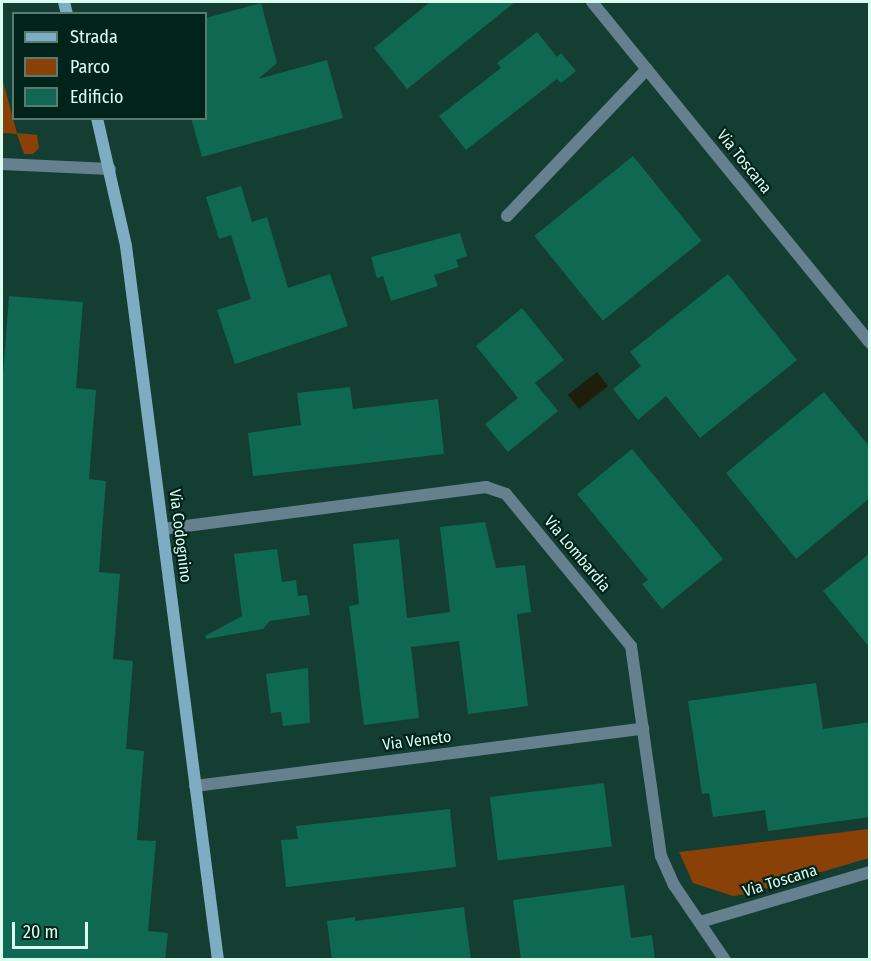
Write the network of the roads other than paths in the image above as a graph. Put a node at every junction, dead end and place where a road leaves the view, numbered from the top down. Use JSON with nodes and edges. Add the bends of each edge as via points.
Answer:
{"nodes":[{"id":1,"x":592,"y":2,"type":"edge"},
{"id":2,"x":647,"y":69,"type":"junction"},
{"id":3,"x":98,"y":120,"type":"edge"},
{"id":4,"x":2,"y":164,"type":"edge"},
{"id":5,"x":110,"y":169,"type":"junction"},
{"id":6,"x":507,"y":216,"type":"dead end"},
{"id":7,"x":870,"y":343,"type":"edge"},
{"id":8,"x":162,"y":529,"type":"junction"},
{"id":9,"x":643,"y":729,"type":"junction"},
{"id":10,"x":195,"y":786,"type":"junction"},
{"id":11,"x":870,"y":872,"type":"edge"},
{"id":12,"x":700,"y":922,"type":"junction"},
{"id":13,"x":218,"y":960,"type":"edge"},
{"id":14,"x":725,"y":960,"type":"edge"}],
"edges":[{"from":1,"to":2,"type":"street","name":"Via Toscana"},
{"from":2,"to":6,"type":"street"},
{"from":2,"to":7,"type":"street","name":"Via Toscana"},
{"from":3,"to":5,"type":"street","name":"Via Codognino"},
{"from":4,"to":5,"type":"street"},
{"from":5,"to":8,"type":"street","name":"Via Codognino","via":[[126,246]]},
{"from":8,"to":9,"type":"street","name":"Via Lombardia","via":[[496,488],[506,494],[631,646]]},
{"from":8,"to":10,"type":"street","name":"Via Codognino"},
{"from":9,"to":10,"type":"street","name":"Via Veneto"},
{"from":9,"to":12,"type":"street","name":"Via Lombardia","via":[[661,856],[674,885]]},
{"from":10,"to":13,"type":"street","name":"Via Codognino"},
{"from":11,"to":12,"type":"street","name":"Via Toscana"},
{"from":12,"to":14,"type":"street","name":"Via Lombardia"}]}
